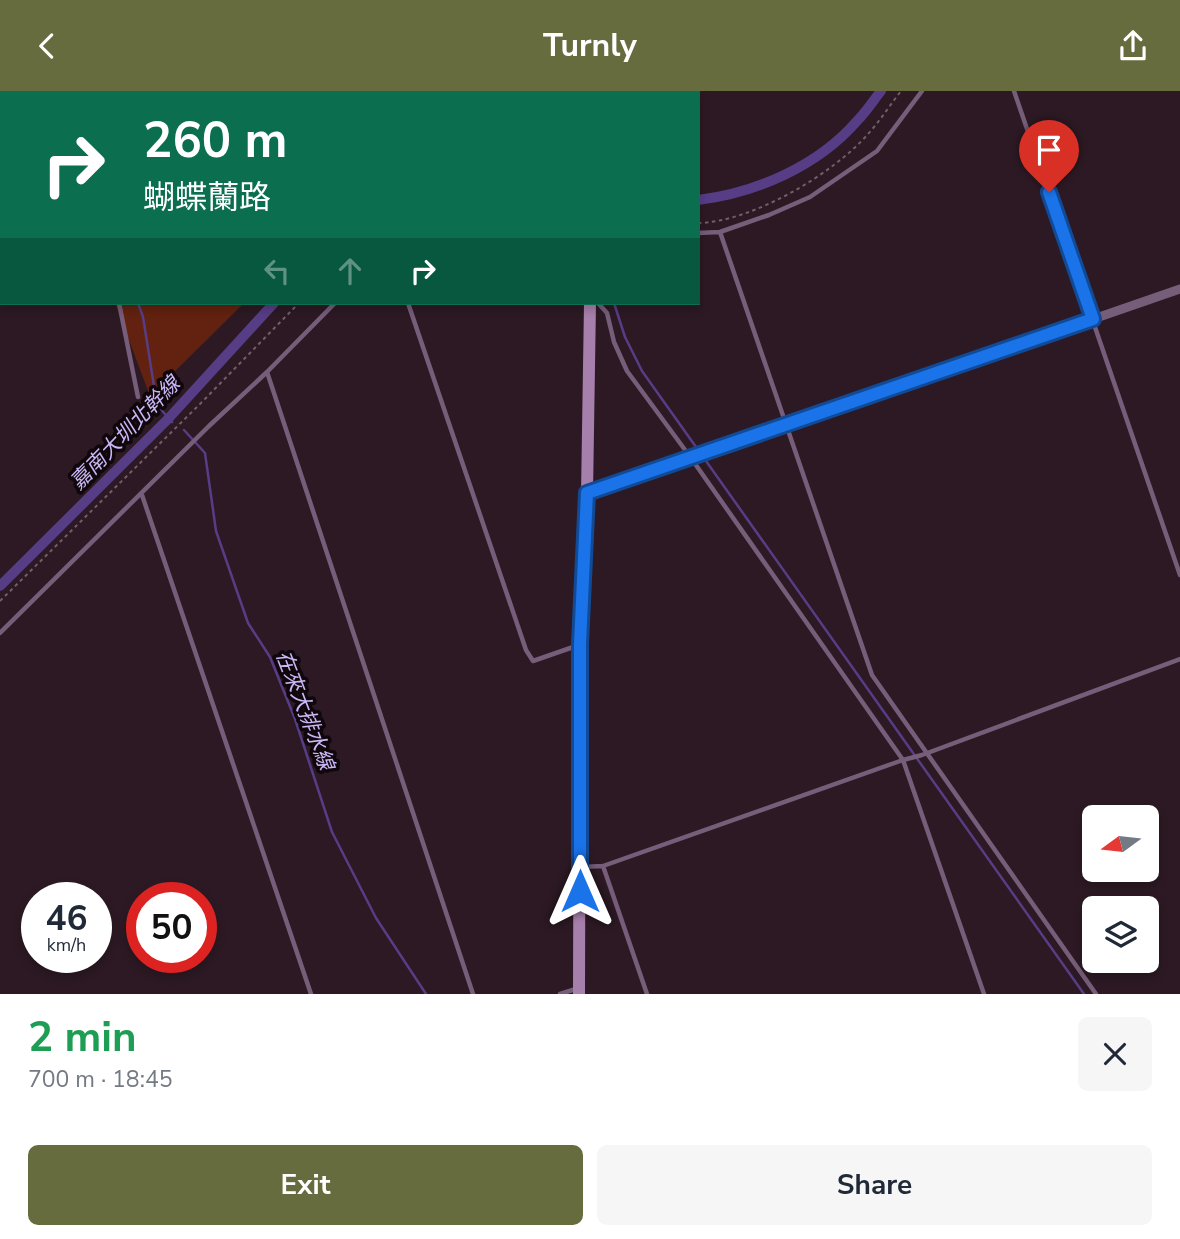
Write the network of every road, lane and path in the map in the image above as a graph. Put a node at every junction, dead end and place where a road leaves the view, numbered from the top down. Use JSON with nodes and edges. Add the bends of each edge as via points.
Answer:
{"nodes":[{"id":1,"x":901,"y":91,"type":"edge"},
{"id":2,"x":922,"y":91,"type":"edge"},
{"id":3,"x":1014,"y":91,"type":"edge"},
{"id":4,"x":700,"y":223,"type":"edge"},
{"id":5,"x":720,"y":232,"type":"junction"},
{"id":6,"x":700,"y":233,"type":"edge"},
{"id":7,"x":1180,"y":289,"type":"edge"},
{"id":8,"x":119,"y":305,"type":"edge"},
{"id":9,"x":297,"y":305,"type":"edge"},
{"id":10,"x":333,"y":305,"type":"edge"},
{"id":11,"x":409,"y":305,"type":"edge"},
{"id":12,"x":590,"y":305,"type":"edge"},
{"id":13,"x":600,"y":305,"type":"edge"},
{"id":14,"x":1093,"y":319,"type":"junction"},
{"id":15,"x":267,"y":372,"type":"junction"},
{"id":16,"x":138,"y":397,"type":"dead end"},
{"id":17,"x":786,"y":425,"type":"junction"},
{"id":18,"x":691,"y":458,"type":"junction"},
{"id":19,"x":587,"y":493,"type":"junction"},
{"id":20,"x":142,"y":495,"type":"junction"},
{"id":21,"x":1180,"y":575,"type":"edge"},
{"id":22,"x":0,"y":601,"type":"edge"},
{"id":23,"x":0,"y":633,"type":"edge"},
{"id":24,"x":580,"y":644,"type":"junction"},
{"id":25,"x":1180,"y":659,"type":"edge"},
{"id":26,"x":924,"y":754,"type":"junction"},
{"id":27,"x":906,"y":760,"type":"junction"},
{"id":28,"x":603,"y":866,"type":"junction"},
{"id":29,"x":580,"y":867,"type":"junction"},
{"id":30,"x":579,"y":991,"type":"edge"},
{"id":31,"x":311,"y":994,"type":"edge"},
{"id":32,"x":473,"y":994,"type":"edge"},
{"id":33,"x":560,"y":994,"type":"edge"},
{"id":34,"x":647,"y":994,"type":"edge"},
{"id":35,"x":984,"y":994,"type":"edge"},
{"id":36,"x":1096,"y":994,"type":"edge"}],
"edges":[{"from":1,"to":4,"type":"path","via":[[868,135],[811,181],[742,214]]},
{"from":2,"to":5,"type":"lane","via":[[877,151],[810,197]]},
{"from":3,"to":14,"type":"lane"},
{"from":5,"to":6,"type":"lane"},
{"from":5,"to":17,"type":"lane"},
{"from":7,"to":14,"type":"street"},
{"from":8,"to":16,"type":"lane"},
{"from":9,"to":22,"type":"path"},
{"from":10,"to":15,"type":"lane"},
{"from":11,"to":24,"type":"lane","via":[[526,650],[533,661]]},
{"from":12,"to":19,"type":"main road"},
{"from":13,"to":18,"type":"lane","via":[[607,313],[627,371]]},
{"from":14,"to":17,"type":"street"},
{"from":14,"to":21,"type":"lane"},
{"from":15,"to":20,"type":"lane"},
{"from":15,"to":32,"type":"lane"},
{"from":17,"to":18,"type":"street"},
{"from":17,"to":26,"type":"lane","via":[[872,675]]},
{"from":18,"to":19,"type":"street"},
{"from":18,"to":27,"type":"lane"},
{"from":19,"to":24,"type":"main road"},
{"from":20,"to":23,"type":"lane"},
{"from":20,"to":31,"type":"lane"},
{"from":24,"to":29,"type":"main road"},
{"from":25,"to":26,"type":"lane"},
{"from":26,"to":27,"type":"lane"},
{"from":26,"to":36,"type":"lane"},
{"from":27,"to":28,"type":"lane"},
{"from":27,"to":35,"type":"lane"},
{"from":28,"to":29,"type":"lane"},
{"from":28,"to":34,"type":"lane"},
{"from":29,"to":30,"type":"main road"},
{"from":30,"to":33,"type":"lane"}]}
